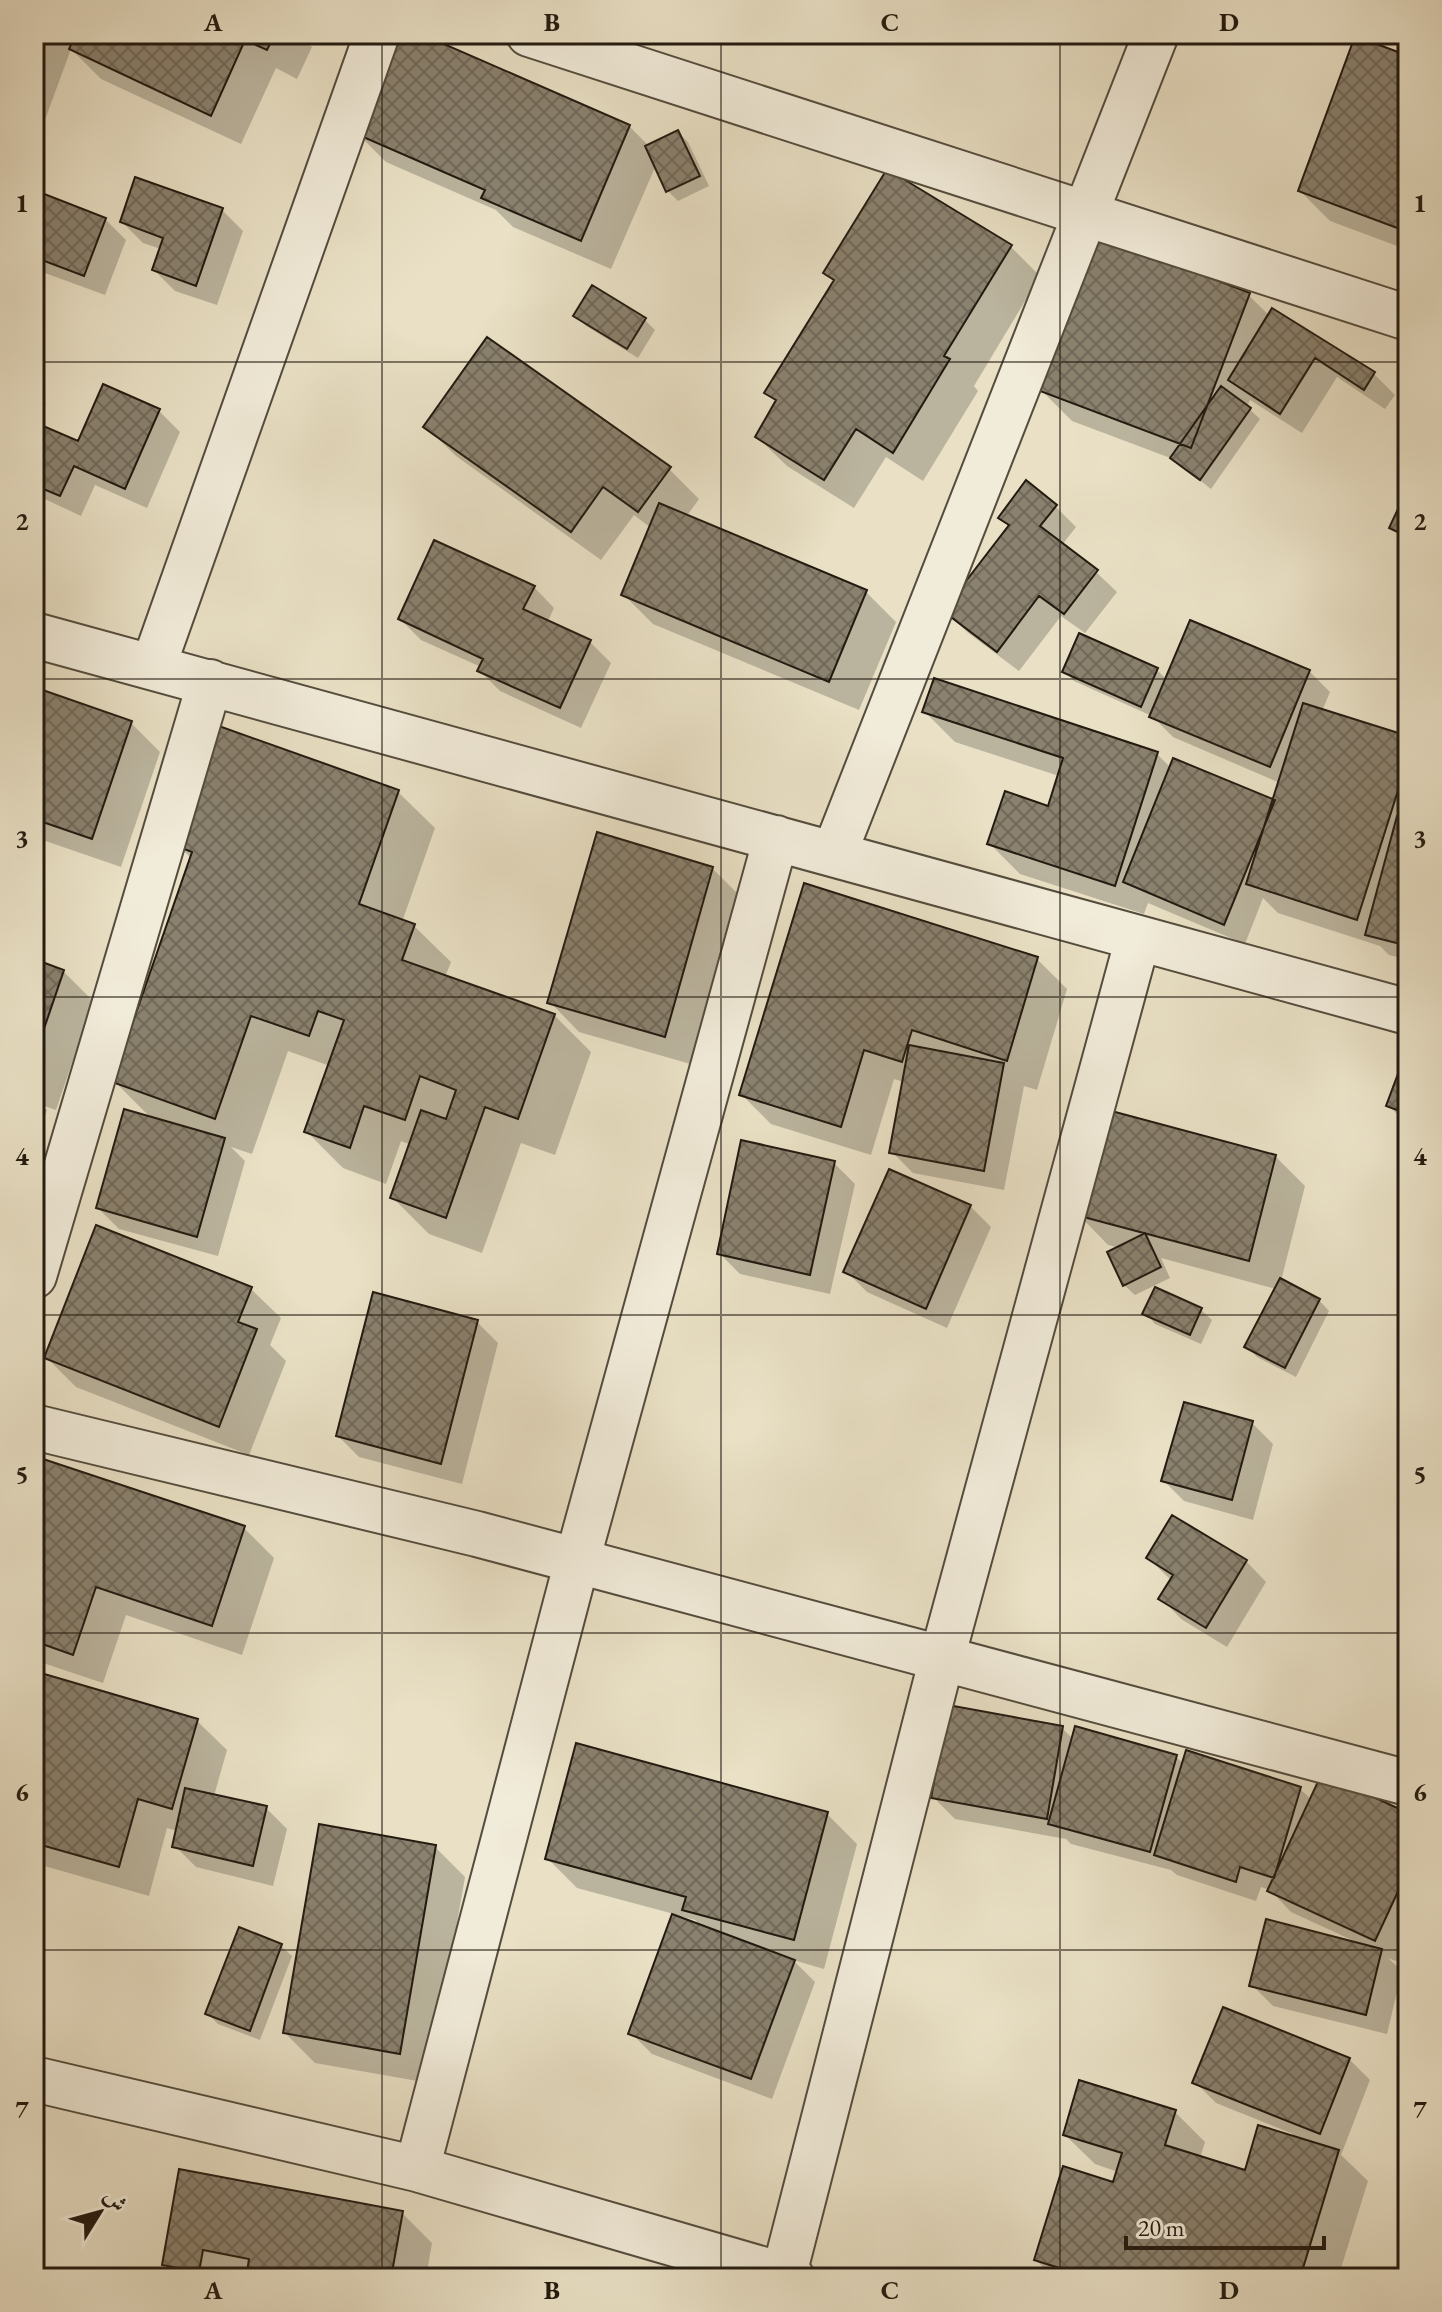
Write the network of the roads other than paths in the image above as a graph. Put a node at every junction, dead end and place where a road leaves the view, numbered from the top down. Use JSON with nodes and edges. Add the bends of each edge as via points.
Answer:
{"nodes":[{"id":1,"x":377,"y":34,"type":"edge"},
{"id":2,"x":529,"y":34,"type":"edge"},
{"id":3,"x":1156,"y":34,"type":"edge"},
{"id":4,"x":1086,"y":215,"type":"junction"},
{"id":5,"x":1408,"y":318,"type":"edge"},
{"id":6,"x":34,"y":635,"type":"edge"},
{"id":7,"x":153,"y":667,"type":"junction"},
{"id":8,"x":210,"y":682,"type":"junction"},
{"id":9,"x":776,"y":838,"type":"junction"},
{"id":10,"x":834,"y":854,"type":"junction"},
{"id":11,"x":1138,"y":938,"type":"junction"},
{"id":12,"x":1408,"y":1012,"type":"edge"},
{"id":13,"x":34,"y":1276,"type":"edge"},
{"id":14,"x":34,"y":1427,"type":"edge"},
{"id":15,"x":577,"y":1561,"type":"junction"},
{"id":16,"x":942,"y":1658,"type":"junction"},
{"id":17,"x":1408,"y":1783,"type":"edge"},
{"id":18,"x":34,"y":2079,"type":"edge"},
{"id":19,"x":417,"y":2169,"type":"junction"},
{"id":20,"x":786,"y":2277,"type":"edge"}],
"edges":[{"from":1,"to":7,"type":"street"},
{"from":2,"to":4,"type":"street"},
{"from":3,"to":4,"type":"street"},
{"from":4,"to":5,"type":"street"},
{"from":4,"to":10,"type":"street"},
{"from":6,"to":7,"type":"street"},
{"from":7,"to":8,"type":"street"},
{"from":8,"to":9,"type":"street"},
{"from":8,"to":13,"type":"street"},
{"from":9,"to":10,"type":"street"},
{"from":9,"to":15,"type":"street"},
{"from":10,"to":11,"type":"street"},
{"from":11,"to":12,"type":"street"},
{"from":11,"to":16,"type":"street"},
{"from":14,"to":15,"type":"street"},
{"from":15,"to":16,"type":"street"},
{"from":15,"to":19,"type":"street"},
{"from":16,"to":17,"type":"street"},
{"from":16,"to":20,"type":"street"},
{"from":18,"to":19,"type":"street"},
{"from":19,"to":20,"type":"street"}]}
